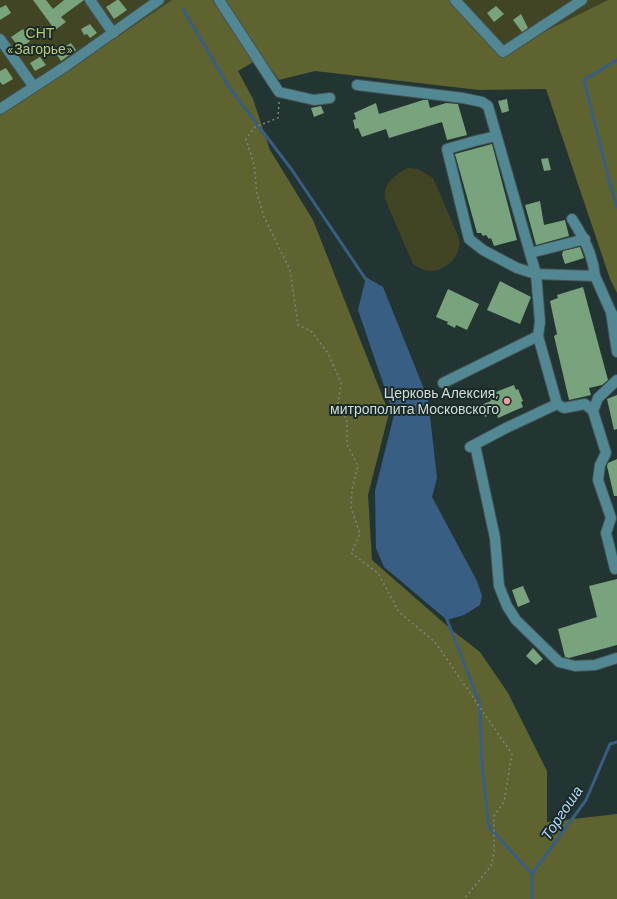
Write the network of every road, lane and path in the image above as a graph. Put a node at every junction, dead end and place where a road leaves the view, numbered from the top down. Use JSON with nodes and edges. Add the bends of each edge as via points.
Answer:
{"nodes":[{"id":1,"x":90,"y":0,"type":"edge"},
{"id":2,"x":158,"y":0,"type":"edge"},
{"id":3,"x":219,"y":0,"type":"edge"},
{"id":4,"x":455,"y":0,"type":"edge"},
{"id":5,"x":582,"y":0,"type":"edge"},
{"id":6,"x":113,"y":33,"type":"junction"},
{"id":7,"x":0,"y":39,"type":"edge"},
{"id":8,"x":357,"y":85,"type":"dead end"},
{"id":9,"x":34,"y":87,"type":"junction"},
{"id":10,"x":279,"y":92,"type":"junction"},
{"id":11,"x":330,"y":98,"type":"dead end"},
{"id":12,"x":0,"y":109,"type":"edge"},
{"id":13,"x":496,"y":136,"type":"junction"},
{"id":14,"x":572,"y":219,"type":"dead end"},
{"id":15,"x":585,"y":239,"type":"junction"},
{"id":16,"x":530,"y":253,"type":"junction"},
{"id":17,"x":536,"y":274,"type":"junction"},
{"id":18,"x":595,"y":276,"type":"junction"},
{"id":19,"x":611,"y":312,"type":"junction"},
{"id":20,"x":617,"y":321,"type":"edge"},
{"id":21,"x":538,"y":336,"type":"junction"},
{"id":22,"x":617,"y":352,"type":"edge"},
{"id":23,"x":617,"y":380,"type":"edge"},
{"id":24,"x":443,"y":383,"type":"dead end"},
{"id":25,"x":557,"y":404,"type":"junction"},
{"id":26,"x":593,"y":411,"type":"junction"},
{"id":27,"x":615,"y":569,"type":"dead end"},
{"id":28,"x":617,"y":658,"type":"edge"},
{"id":29,"x":464,"y":899,"type":"edge"}],
"edges":[{"from":1,"to":6,"type":"street"},
{"from":2,"to":6,"type":"street"},
{"from":3,"to":10,"type":"street"},
{"from":4,"to":5,"type":"street","via":[[503,52]]},
{"from":6,"to":9,"type":"street"},
{"from":7,"to":9,"type":"street"},
{"from":8,"to":13,"type":"street","via":[[482,102],[488,106]]},
{"from":9,"to":12,"type":"street"},
{"from":10,"to":11,"type":"street","via":[[314,100]]},
{"from":10,"to":29,"type":"path","via":[[278,118],[255,127],[246,138],[254,164],[257,194],[264,217],[290,270],[298,325],[311,331],[324,347],[341,383],[338,404],[347,420],[347,444],[358,466],[352,489],[351,508],[360,534],[351,553],[378,573],[399,612],[435,642],[512,754],[504,802],[494,816],[494,853],[491,866]]},
{"from":13,"to":16,"type":"street"},
{"from":13,"to":17,"type":"street","via":[[447,149],[469,239],[483,250],[517,268]]},
{"from":14,"to":15,"type":"street"},
{"from":15,"to":16,"type":"street"},
{"from":15,"to":18,"type":"street","via":[[594,264]]},
{"from":16,"to":17,"type":"street"},
{"from":17,"to":18,"type":"street"},
{"from":17,"to":21,"type":"street","via":[[540,322]]},
{"from":18,"to":19,"type":"street"},
{"from":19,"to":20,"type":"street"},
{"from":19,"to":22,"type":"street"},
{"from":21,"to":24,"type":"street"},
{"from":21,"to":25,"type":"street"},
{"from":23,"to":26,"type":"street","via":[[598,398]]},
{"from":25,"to":26,"type":"street","via":[[564,408],[585,404]]},
{"from":25,"to":28,"type":"street","via":[[473,446],[495,538],[499,586],[516,620],[559,662],[575,666],[595,665]]},
{"from":26,"to":27,"type":"street","via":[[606,453],[600,465],[598,480],[611,518],[606,534]]}]}
